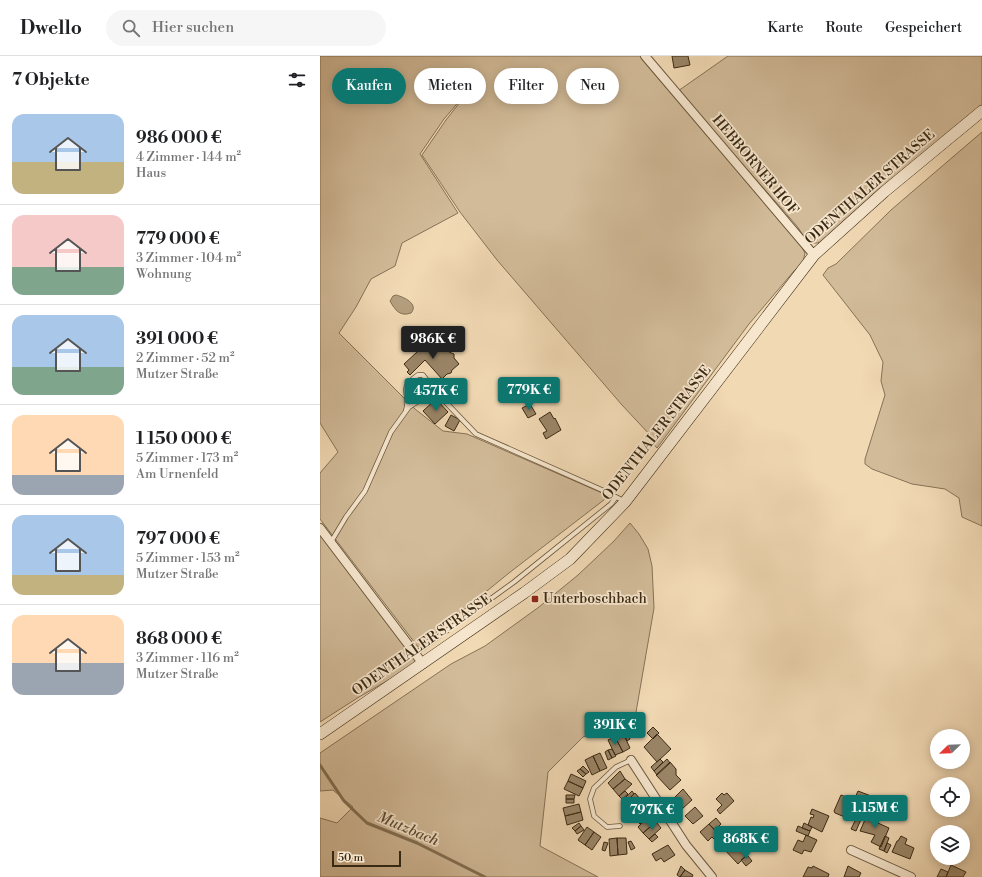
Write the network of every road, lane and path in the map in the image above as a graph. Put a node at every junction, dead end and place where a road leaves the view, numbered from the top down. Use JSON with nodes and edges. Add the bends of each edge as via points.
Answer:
{"nodes":[{"id":1,"x":645,"y":56,"type":"edge"},
{"id":2,"x":982,"y":111,"type":"edge"},
{"id":3,"x":814,"y":255,"type":"junction"},
{"id":4,"x":435,"y":391,"type":"junction"},
{"id":5,"x":405,"y":412,"type":"junction"},
{"id":6,"x":620,"y":500,"type":"junction"},
{"id":7,"x":320,"y":528,"type":"edge"},
{"id":8,"x":331,"y":542,"type":"junction"},
{"id":9,"x":416,"y":654,"type":"junction"},
{"id":10,"x":423,"y":664,"type":"junction"},
{"id":11,"x":320,"y":734,"type":"edge"},
{"id":12,"x":631,"y":760,"type":"joint"},
{"id":13,"x":620,"y":826,"type":"dead end"},
{"id":14,"x":851,"y":850,"type":"dead end"},
{"id":15,"x":712,"y":877,"type":"edge"},
{"id":16,"x":911,"y":877,"type":"edge"}],
"edges":[{"from":1,"to":3,"type":"street","name":"HEBBORNER HOF"},
{"from":2,"to":3,"type":"main road","name":"ODENTHALER STRASSE","via":[[884,192]]},
{"from":3,"to":6,"type":"main road","name":"ODENTHALER STRASSE"},
{"from":4,"to":5,"type":"lane"},
{"from":4,"to":5,"type":"lane","via":[[423,376],[418,375],[412,379],[406,384]]},
{"from":4,"to":6,"type":"lane","via":[[476,434]]},
{"from":5,"to":8,"type":"lane","via":[[390,432],[365,490]]},
{"from":6,"to":9,"type":"lane","via":[[611,504],[514,582]]},
{"from":6,"to":10,"type":"main road","name":"ODENTHALER STRASSE","via":[[570,559]]},
{"from":7,"to":8,"type":"street"},
{"from":8,"to":9,"type":"street"},
{"from":9,"to":10,"type":"street"},
{"from":10,"to":11,"type":"main road","name":"ODENTHALER STRASSE"},
{"from":12,"to":13,"type":"lane","via":[[616,767],[594,788],[590,799],[594,816],[607,827]]},
{"from":12,"to":15,"type":"street","via":[[686,845]]},
{"from":14,"to":16,"type":"street"}]}
